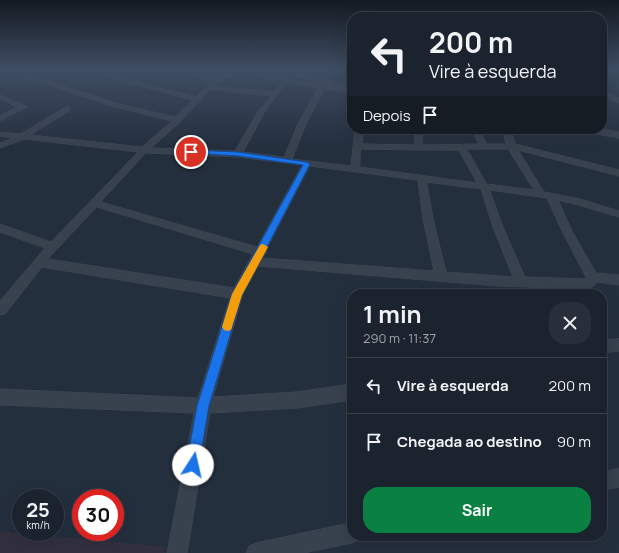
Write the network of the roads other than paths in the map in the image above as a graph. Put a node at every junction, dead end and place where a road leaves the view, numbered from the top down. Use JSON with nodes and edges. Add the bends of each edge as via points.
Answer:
{"nodes":[{"id":1,"x":274,"y":94,"type":"edge"},
{"id":2,"x":83,"y":95,"type":"edge"},
{"id":3,"x":180,"y":95,"type":"edge"},
{"id":4,"x":201,"y":95,"type":"edge"},
{"id":5,"x":315,"y":95,"type":"edge"},
{"id":6,"x":607,"y":95,"type":"edge"},
{"id":7,"x":0,"y":97,"type":"edge"},
{"id":8,"x":197,"y":99,"type":"junction"},
{"id":9,"x":619,"y":101,"type":"edge"},
{"id":10,"x":66,"y":109,"type":"dead end"},
{"id":11,"x":0,"y":119,"type":"edge"},
{"id":12,"x":177,"y":120,"type":"junction"},
{"id":13,"x":607,"y":133,"type":"edge"},
{"id":14,"x":0,"y":134,"type":"edge"},
{"id":15,"x":359,"y":134,"type":"edge"},
{"id":16,"x":419,"y":134,"type":"edge"},
{"id":17,"x":478,"y":134,"type":"edge"},
{"id":18,"x":508,"y":134,"type":"edge"},
{"id":19,"x":619,"y":135,"type":"edge"},
{"id":20,"x":22,"y":136,"type":"junction"},
{"id":21,"x":0,"y":146,"type":"edge"},
{"id":22,"x":358,"y":146,"type":"junction"},
{"id":23,"x":461,"y":146,"type":"junction"},
{"id":24,"x":484,"y":146,"type":"junction"},
{"id":25,"x":510,"y":146,"type":"junction"},
{"id":26,"x":418,"y":148,"type":"junction"},
{"id":27,"x":144,"y":150,"type":"junction"},
{"id":28,"x":238,"y":154,"type":"junction"},
{"id":29,"x":287,"y":160,"type":"junction"},
{"id":30,"x":307,"y":164,"type":"junction"},
{"id":31,"x":355,"y":170,"type":"junction"},
{"id":32,"x":619,"y":173,"type":"edge"},
{"id":33,"x":422,"y":178,"type":"junction"},
{"id":34,"x":485,"y":188,"type":"junction"},
{"id":35,"x":546,"y":195,"type":"junction"},
{"id":36,"x":95,"y":203,"type":"junction"},
{"id":37,"x":619,"y":214,"type":"edge"},
{"id":38,"x":3,"y":232,"type":"edge"},
{"id":39,"x":53,"y":247,"type":"junction"},
{"id":40,"x":258,"y":257,"type":"junction"},
{"id":41,"x":39,"y":262,"type":"junction"},
{"id":42,"x":441,"y":277,"type":"junction"},
{"id":43,"x":592,"y":277,"type":"junction"},
{"id":44,"x":619,"y":280,"type":"edge"},
{"id":45,"x":521,"y":282,"type":"junction"},
{"id":46,"x":237,"y":294,"type":"junction"},
{"id":47,"x":0,"y":310,"type":"edge"},
{"id":48,"x":619,"y":345,"type":"edge"},
{"id":49,"x":607,"y":346,"type":"edge"},
{"id":50,"x":347,"y":393,"type":"edge"},
{"id":51,"x":0,"y":397,"type":"edge"},
{"id":52,"x":203,"y":406,"type":"junction"},
{"id":53,"x":619,"y":478,"type":"edge"},
{"id":54,"x":607,"y":480,"type":"edge"},
{"id":55,"x":347,"y":534,"type":"edge"},
{"id":56,"x":177,"y":553,"type":"edge"},
{"id":57,"x":256,"y":553,"type":"edge"}],
"edges":[{"from":1,"to":28,"type":"street","via":[[252,126]]},
{"from":2,"to":12,"type":"street"},
{"from":3,"to":8,"type":"street"},
{"from":4,"to":8,"type":"street"},
{"from":5,"to":29,"type":"street"},
{"from":6,"to":9,"type":"street"},
{"from":7,"to":11,"type":"street","via":[[23,107]]},
{"from":8,"to":12,"type":"street"},
{"from":10,"to":20,"type":"street"},
{"from":12,"to":27,"type":"street"},
{"from":13,"to":19,"type":"street"},
{"from":14,"to":20,"type":"street"},
{"from":15,"to":22,"type":"street"},
{"from":16,"to":26,"type":"street"},
{"from":17,"to":24,"type":"street"},
{"from":18,"to":25,"type":"street"},
{"from":20,"to":21,"type":"street"},
{"from":20,"to":27,"type":"street"},
{"from":22,"to":26,"type":"street"},
{"from":22,"to":31,"type":"street"},
{"from":23,"to":24,"type":"street"},
{"from":23,"to":26,"type":"street"},
{"from":23,"to":34,"type":"street"},
{"from":24,"to":25,"type":"street"},
{"from":25,"to":32,"type":"street"},
{"from":25,"to":35,"type":"street"},
{"from":27,"to":28,"type":"street"},
{"from":27,"to":36,"type":"street"},
{"from":28,"to":29,"type":"street"},
{"from":29,"to":30,"type":"street"},
{"from":30,"to":31,"type":"street"},
{"from":30,"to":40,"type":"street"},
{"from":31,"to":33,"type":"street"},
{"from":33,"to":34,"type":"street"},
{"from":33,"to":42,"type":"street"},
{"from":34,"to":35,"type":"street"},
{"from":34,"to":45,"type":"street"},
{"from":35,"to":37,"type":"street"},
{"from":35,"to":43,"type":"street"},
{"from":36,"to":39,"type":"street"},
{"from":36,"to":40,"type":"street"},
{"from":38,"to":39,"type":"street"},
{"from":39,"to":41,"type":"street"},
{"from":40,"to":42,"type":"street"},
{"from":40,"to":46,"type":"street"},
{"from":41,"to":46,"type":"street"},
{"from":41,"to":47,"type":"street"},
{"from":42,"to":45,"type":"street"},
{"from":43,"to":44,"type":"street"},
{"from":43,"to":45,"type":"street","via":[[591,282],[587,284]]},
{"from":46,"to":52,"type":"street"},
{"from":48,"to":49,"type":"street"},
{"from":50,"to":52,"type":"street","via":[[297,400]]},
{"from":51,"to":52,"type":"street"},
{"from":52,"to":56,"type":"street"},
{"from":53,"to":54,"type":"street"},
{"from":55,"to":57,"type":"street"}]}
